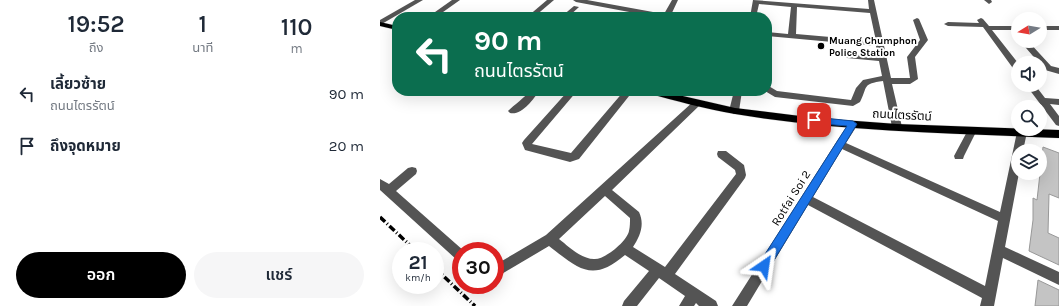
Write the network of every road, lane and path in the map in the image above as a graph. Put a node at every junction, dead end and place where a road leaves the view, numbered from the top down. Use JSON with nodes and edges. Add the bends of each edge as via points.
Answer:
{"nodes":[{"id":1,"x":420,"y":0,"type":"edge"},
{"id":2,"x":457,"y":0,"type":"edge"},
{"id":3,"x":551,"y":0,"type":"edge"},
{"id":4,"x":675,"y":0,"type":"edge"},
{"id":5,"x":871,"y":0,"type":"edge"},
{"id":6,"x":756,"y":1,"type":"edge"},
{"id":7,"x":576,"y":4,"type":"edge"},
{"id":8,"x":794,"y":5,"type":"junction"},
{"id":9,"x":874,"y":11,"type":"junction"},
{"id":10,"x":399,"y":12,"type":"edge"},
{"id":11,"x":439,"y":12,"type":"edge"},
{"id":12,"x":536,"y":12,"type":"edge"},
{"id":13,"x":569,"y":12,"type":"edge"},
{"id":14,"x":632,"y":12,"type":"edge"},
{"id":15,"x":669,"y":12,"type":"edge"},
{"id":16,"x":754,"y":12,"type":"edge"},
{"id":17,"x":392,"y":16,"type":"edge"},
{"id":18,"x":917,"y":20,"type":"dead end"},
{"id":19,"x":380,"y":23,"type":"edge"},
{"id":20,"x":948,"y":24,"type":"dead end"},
{"id":21,"x":985,"y":24,"type":"junction"},
{"id":22,"x":392,"y":27,"type":"edge"},
{"id":23,"x":1011,"y":27,"type":"edge"},
{"id":24,"x":1047,"y":28,"type":"edge"},
{"id":25,"x":1059,"y":28,"type":"edge"},
{"id":26,"x":772,"y":34,"type":"edge"},
{"id":27,"x":792,"y":36,"type":"junction"},
{"id":28,"x":880,"y":44,"type":"junction"},
{"id":29,"x":1030,"y":48,"type":"edge"},
{"id":30,"x":847,"y":56,"type":"dead end"},
{"id":31,"x":1011,"y":59,"type":"edge"},
{"id":32,"x":883,"y":60,"type":"junction"},
{"id":33,"x":1059,"y":71,"type":"edge"},
{"id":34,"x":887,"y":80,"type":"junction"},
{"id":35,"x":772,"y":92,"type":"edge"},
{"id":36,"x":1036,"y":92,"type":"edge"},
{"id":37,"x":530,"y":96,"type":"edge"},
{"id":38,"x":569,"y":96,"type":"edge"},
{"id":39,"x":625,"y":96,"type":"edge"},
{"id":40,"x":670,"y":96,"type":"edge"},
{"id":41,"x":737,"y":96,"type":"edge"},
{"id":42,"x":1042,"y":100,"type":"edge"},
{"id":43,"x":1047,"y":101,"type":"edge"},
{"id":44,"x":1059,"y":102,"type":"edge"},
{"id":45,"x":697,"y":103,"type":"junction"},
{"id":46,"x":1047,"y":106,"type":"edge"},
{"id":47,"x":513,"y":111,"type":"dead end"},
{"id":48,"x":734,"y":111,"type":"junction"},
{"id":49,"x":1059,"y":123,"type":"edge"},
{"id":50,"x":853,"y":124,"type":"junction"},
{"id":51,"x":897,"y":127,"type":"junction"},
{"id":52,"x":972,"y":130,"type":"junction"},
{"id":53,"x":1011,"y":132,"type":"edge"},
{"id":54,"x":1047,"y":133,"type":"edge"},
{"id":55,"x":1059,"y":134,"type":"edge"},
{"id":56,"x":840,"y":144,"type":"junction"},
{"id":57,"x":722,"y":154,"type":"dead end"},
{"id":58,"x":959,"y":156,"type":"dead end"},
{"id":59,"x":412,"y":170,"type":"dead end"},
{"id":60,"x":1012,"y":180,"type":"edge"},
{"id":61,"x":384,"y":187,"type":"edge"},
{"id":62,"x":605,"y":190,"type":"junction"},
{"id":63,"x":806,"y":199,"type":"junction"},
{"id":64,"x":1004,"y":219,"type":"junction"},
{"id":65,"x":550,"y":239,"type":"junction"},
{"id":66,"x":452,"y":248,"type":"edge"},
{"id":67,"x":625,"y":248,"type":"junction"},
{"id":68,"x":998,"y":250,"type":"junction"},
{"id":69,"x":504,"y":267,"type":"edge"},
{"id":70,"x":661,"y":273,"type":"junction"},
{"id":71,"x":1059,"y":279,"type":"edge"},
{"id":72,"x":694,"y":294,"type":"junction"},
{"id":73,"x":988,"y":300,"type":"edge"},
{"id":74,"x":629,"y":306,"type":"edge"},
{"id":75,"x":686,"y":306,"type":"edge"},
{"id":76,"x":711,"y":306,"type":"edge"},
{"id":77,"x":739,"y":306,"type":"edge"}],
"edges":[{"from":1,"to":10,"type":"street"},
{"from":2,"to":11,"type":"street"},
{"from":3,"to":12,"type":"street"},
{"from":4,"to":15,"type":"street"},
{"from":5,"to":9,"type":"street"},
{"from":6,"to":8,"type":"street"},
{"from":6,"to":16,"type":"street"},
{"from":7,"to":13,"type":"street"},
{"from":7,"to":14,"type":"street"},
{"from":8,"to":9,"type":"street"},
{"from":8,"to":27,"type":"street"},
{"from":9,"to":28,"type":"street"},
{"from":17,"to":19,"type":"street"},
{"from":18,"to":34,"type":"street","via":[[924,40],[911,57],[914,79]]},
{"from":19,"to":22,"type":"main road"},
{"from":20,"to":21,"type":"street"},
{"from":21,"to":23,"type":"street"},
{"from":21,"to":31,"type":"street"},
{"from":24,"to":25,"type":"street"},
{"from":26,"to":27,"type":"street"},
{"from":27,"to":28,"type":"street"},
{"from":28,"to":32,"type":"street"},
{"from":29,"to":33,"type":"street","via":[[1048,68]]},
{"from":30,"to":32,"type":"street"},
{"from":32,"to":34,"type":"street"},
{"from":34,"to":35,"type":"street","via":[[867,81],[861,84],[853,103]]},
{"from":34,"to":51,"type":"street"},
{"from":36,"to":42,"type":"street"},
{"from":37,"to":47,"type":"street"},
{"from":38,"to":39,"type":"street","via":[[527,143],[528,147],[570,158],[574,156]]},
{"from":40,"to":45,"type":"main road","name":"ถนนไตรรัตน์"},
{"from":41,"to":48,"type":"street"},
{"from":43,"to":44,"type":"street"},
{"from":45,"to":48,"type":"main road","name":"ถนนไตรรัตน์"},
{"from":45,"to":62,"type":"street"},
{"from":46,"to":49,"type":"street"},
{"from":48,"to":50,"type":"main road","name":"ถนนไตรรัตน์"},
{"from":50,"to":51,"type":"main road","name":"ถนนไตรรัตน์"},
{"from":50,"to":56,"type":"street","name":"Rotfai Soi 2"},
{"from":51,"to":52,"type":"main road","name":"ถนนไตรรัตน์"},
{"from":52,"to":53,"type":"main road","name":"ถนนไตรรัตน์"},
{"from":52,"to":58,"type":"street"},
{"from":54,"to":55,"type":"main road","name":"ถนนไตรรัตน์"},
{"from":56,"to":63,"type":"street","name":"Rotfai Soi 2"},
{"from":56,"to":64,"type":"street"},
{"from":57,"to":70,"type":"street","via":[[740,168],[742,175]]},
{"from":59,"to":61,"type":"street"},
{"from":60,"to":64,"type":"street"},
{"from":61,"to":66,"type":"street"},
{"from":62,"to":65,"type":"street"},
{"from":62,"to":67,"type":"street","via":[[635,216],[635,234]]},
{"from":63,"to":73,"type":"street"},
{"from":63,"to":77,"type":"street","name":"Rotfai Soi 2"},
{"from":64,"to":68,"type":"street"},
{"from":65,"to":67,"type":"street","via":[[587,265],[598,266]]},
{"from":65,"to":69,"type":"street"},
{"from":67,"to":70,"type":"street"},
{"from":68,"to":71,"type":"street"},
{"from":68,"to":73,"type":"street"},
{"from":70,"to":72,"type":"street"},
{"from":70,"to":74,"type":"street"},
{"from":72,"to":75,"type":"street"},
{"from":72,"to":76,"type":"street"}]}
